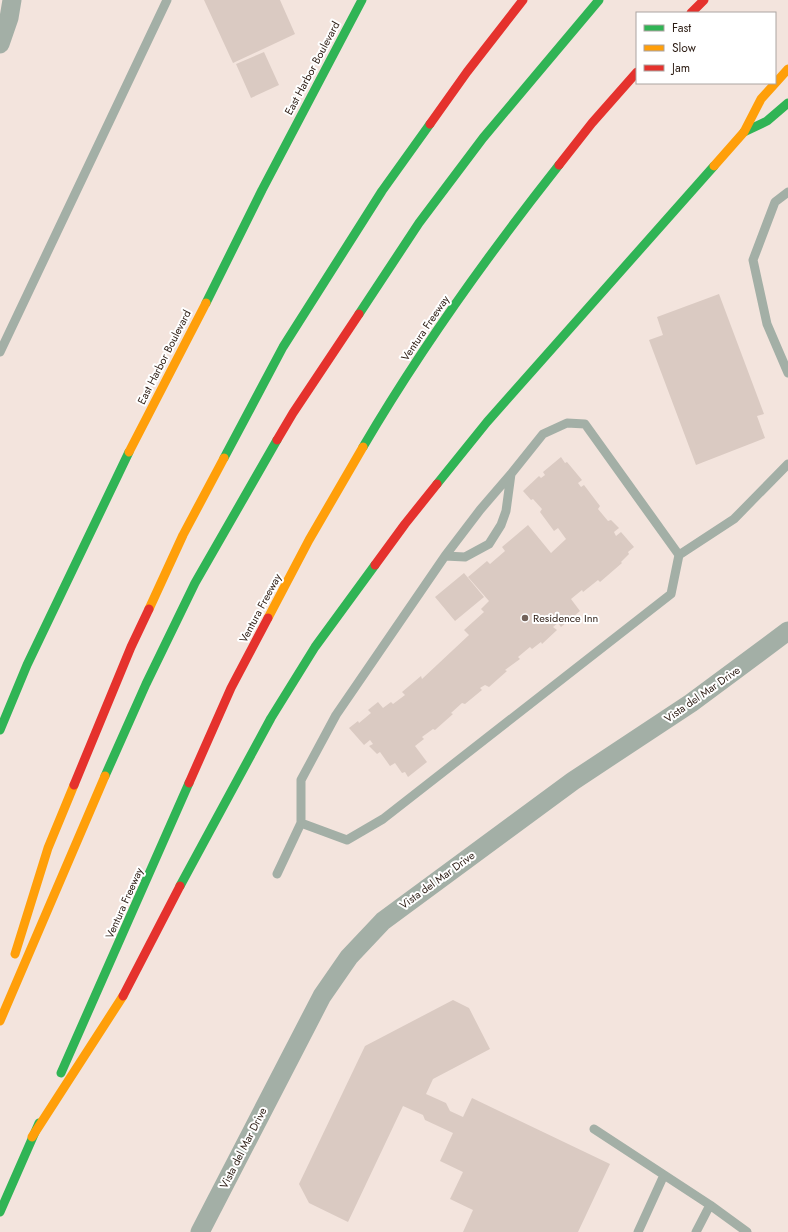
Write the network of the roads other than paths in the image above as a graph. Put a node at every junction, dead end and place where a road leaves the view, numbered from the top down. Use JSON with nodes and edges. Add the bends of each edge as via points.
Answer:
{"nodes":[{"id":1,"x":12,"y":0,"type":"edge"},
{"id":2,"x":167,"y":0,"type":"edge"},
{"id":3,"x":523,"y":0,"type":"edge"},
{"id":4,"x":598,"y":0,"type":"edge"},
{"id":5,"x":704,"y":0,"type":"edge"},
{"id":6,"x":357,"y":4,"type":"edge"},
{"id":7,"x":692,"y":12,"type":"edge"},
{"id":8,"x":0,"y":44,"type":"edge"},
{"id":9,"x":788,"y":69,"type":"edge"},
{"id":10,"x":636,"y":73,"type":"edge"},
{"id":11,"x":776,"y":82,"type":"edge"},
{"id":12,"x":774,"y":84,"type":"edge"},
{"id":13,"x":788,"y":103,"type":"edge"},
{"id":14,"x":744,"y":132,"type":"junction"},
{"id":15,"x":788,"y":192,"type":"edge"},
{"id":16,"x":0,"y":352,"type":"edge"},
{"id":17,"x":788,"y":373,"type":"edge"},
{"id":18,"x":788,"y":464,"type":"edge"},
{"id":19,"x":512,"y":474,"type":"junction"},
{"id":20,"x":679,"y":555,"type":"junction"},
{"id":21,"x":445,"y":556,"type":"junction"},
{"id":22,"x":788,"y":631,"type":"edge"},
{"id":23,"x":0,"y":730,"type":"edge"},
{"id":24,"x":301,"y":823,"type":"junction"},
{"id":25,"x":277,"y":874,"type":"dead end"},
{"id":26,"x":12,"y":965,"type":"dead end"},
{"id":27,"x":5,"y":987,"type":"dead end"},
{"id":28,"x":0,"y":1001,"type":"edge"},
{"id":29,"x":0,"y":1021,"type":"edge"},
{"id":30,"x":594,"y":1129,"type":"dead end"},
{"id":31,"x":32,"y":1137,"type":"junction"},
{"id":32,"x":664,"y":1175,"type":"junction"},
{"id":33,"x":710,"y":1205,"type":"junction"},
{"id":34,"x":0,"y":1212,"type":"edge"},
{"id":35,"x":200,"y":1232,"type":"edge"},
{"id":36,"x":638,"y":1232,"type":"edge"},
{"id":37,"x":696,"y":1232,"type":"edge"},
{"id":38,"x":747,"y":1232,"type":"edge"}],
"edges":[{"from":1,"to":8,"type":"street"},
{"from":2,"to":16,"type":"lane"},
{"from":3,"to":26,"type":"main road","via":[[466,72],[382,190],[283,347],[183,535],[131,646],[48,848]]},
{"from":4,"to":29,"type":"main road","via":[[483,138],[419,223],[293,413],[195,583],[153,670]]},
{"from":5,"to":7,"type":"main road"},
{"from":6,"to":23,"type":"main road","name":"East Harbor Boulevard","via":[[130,449],[27,665]]},
{"from":9,"to":11,"type":"main road"},
{"from":10,"to":31,"type":"main road","name":"Ventura Freeway","via":[[529,202],[458,299],[387,406],[310,540],[231,688]]},
{"from":12,"to":14,"type":"main road","via":[[761,99]]},
{"from":13,"to":14,"type":"main road","via":[[768,121]]},
{"from":14,"to":31,"type":"main road","via":[[487,422],[410,518],[315,647],[271,718],[120,1002]]},
{"from":15,"to":17,"type":"lane","via":[[775,202],[753,260],[767,324]]},
{"from":18,"to":20,"type":"lane","via":[[734,519]]},
{"from":19,"to":20,"type":"lane","via":[[543,434],[567,423],[585,424]]},
{"from":19,"to":21,"type":"lane","via":[[480,510]]},
{"from":19,"to":21,"type":"lane","via":[[506,511],[489,544],[465,557]]},
{"from":20,"to":24,"type":"lane","via":[[670,594],[383,819],[347,840]]},
{"from":21,"to":24,"type":"lane","via":[[336,715],[301,780]]},
{"from":22,"to":35,"type":"street","name":"Vista del Mar Drive","via":[[691,703],[573,781],[383,921],[349,957],[322,996]]},
{"from":24,"to":25,"type":"lane"},
{"from":27,"to":28,"type":"main road"},
{"from":30,"to":32,"type":"lane"},
{"from":31,"to":34,"type":"main road","name":"Ventura Freeway"},
{"from":32,"to":33,"type":"lane"},
{"from":32,"to":36,"type":"lane"},
{"from":33,"to":37,"type":"lane"},
{"from":33,"to":38,"type":"lane"}]}
